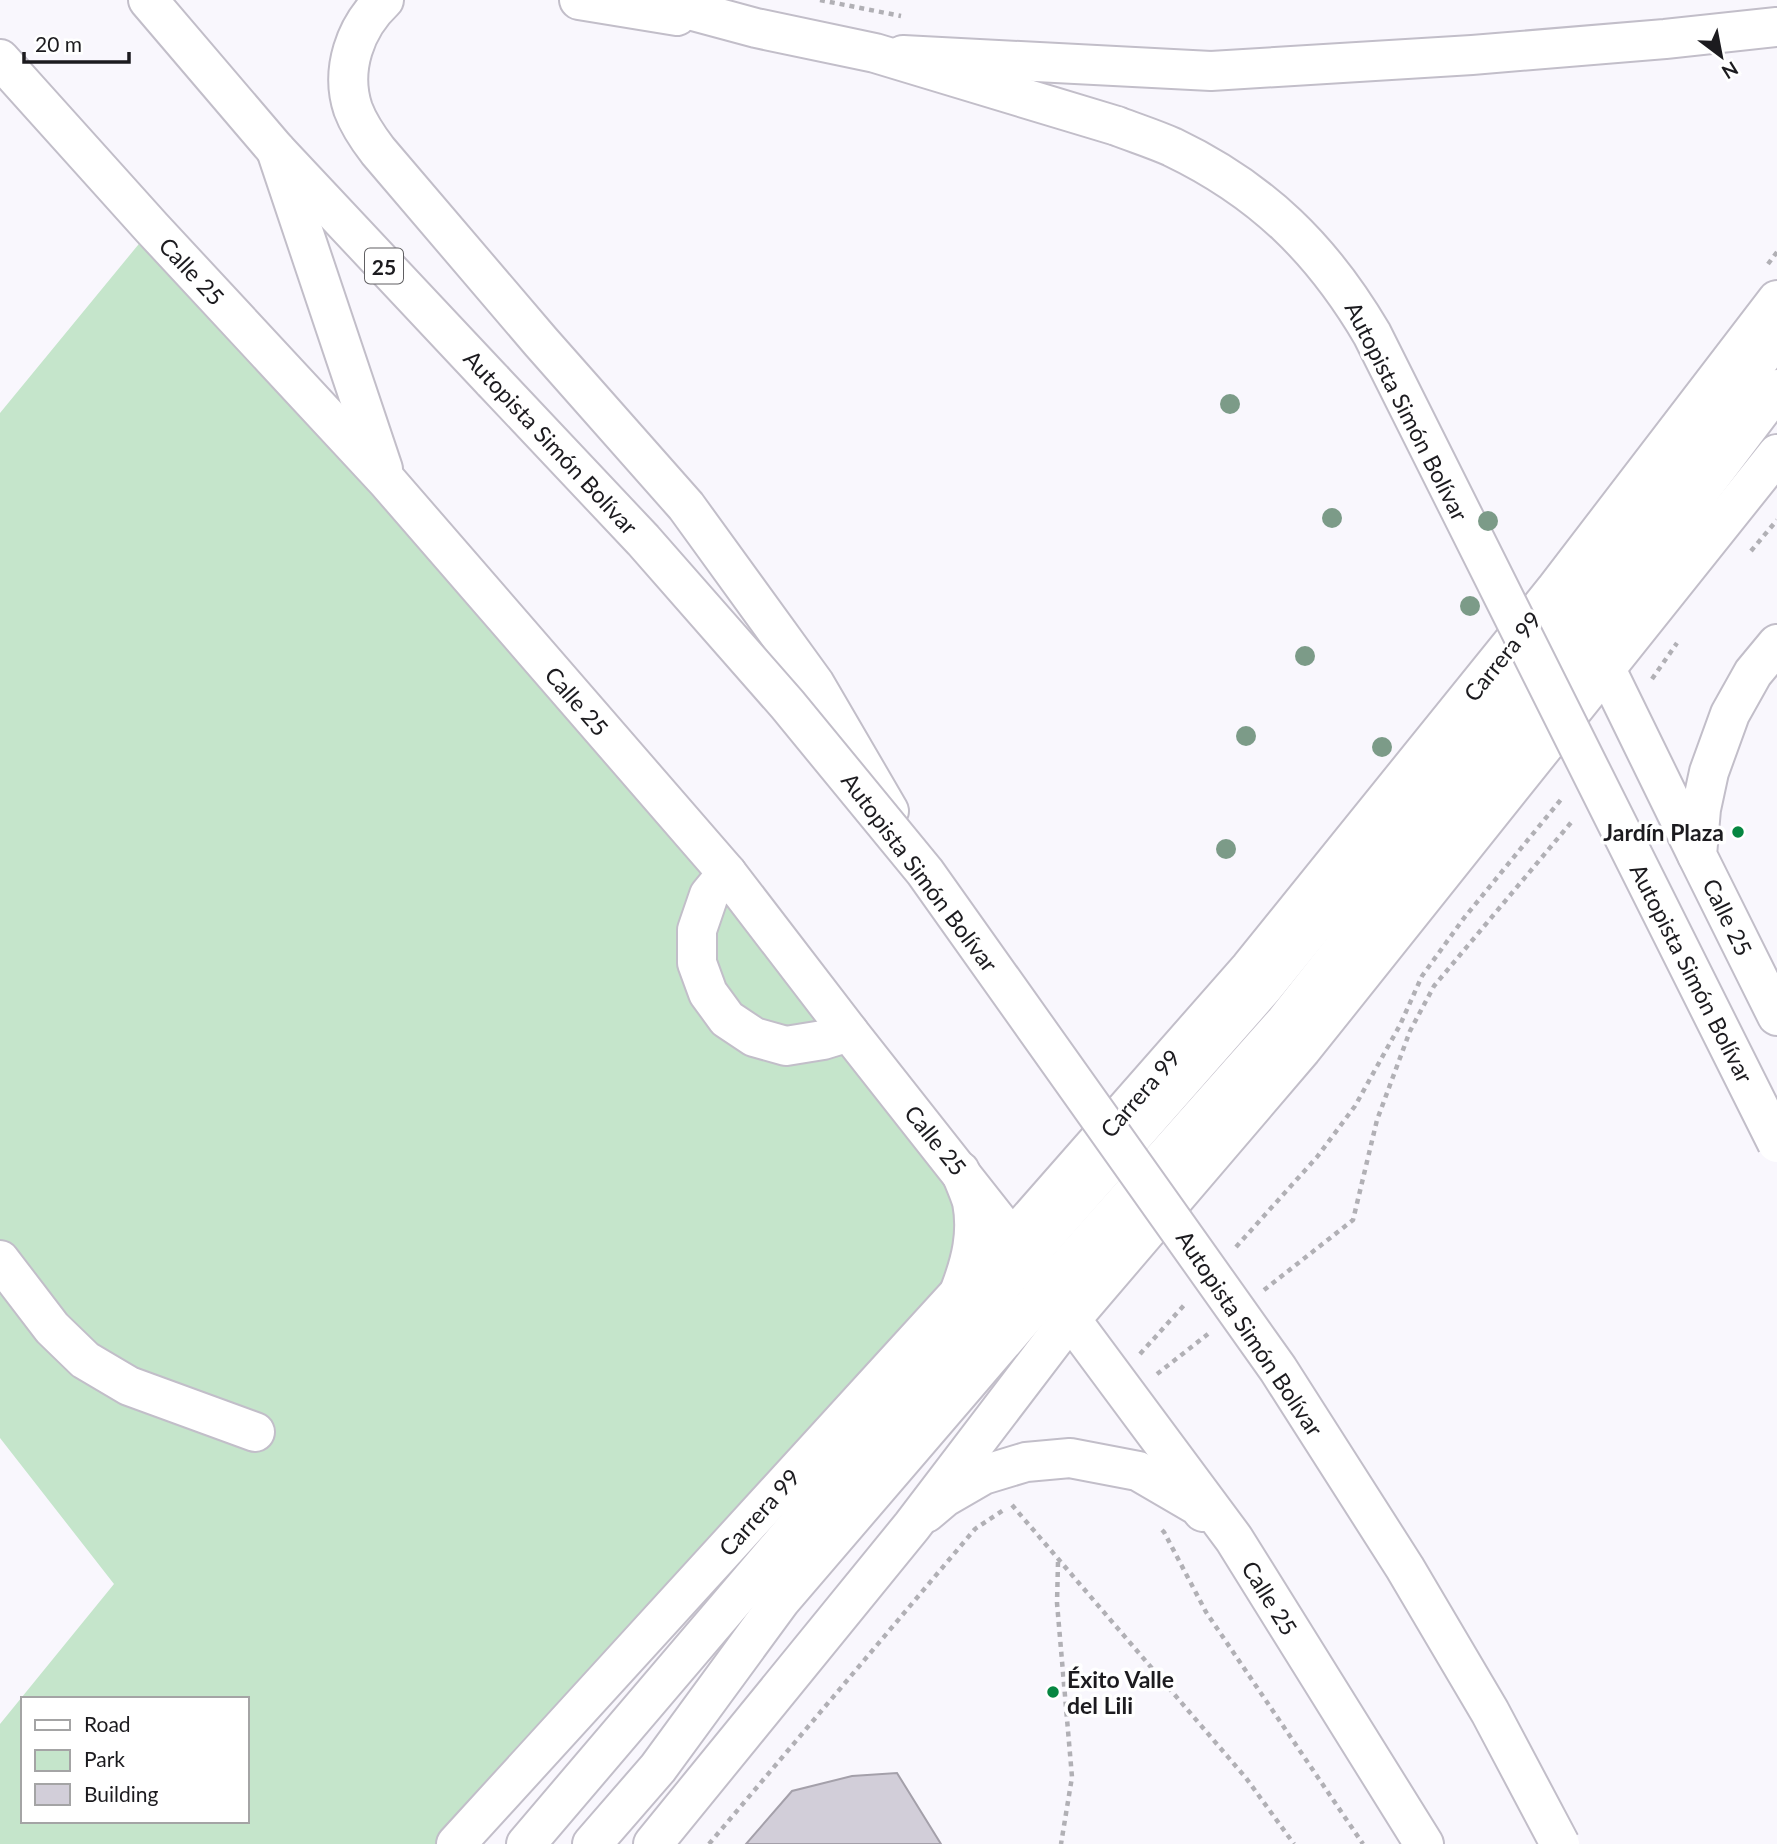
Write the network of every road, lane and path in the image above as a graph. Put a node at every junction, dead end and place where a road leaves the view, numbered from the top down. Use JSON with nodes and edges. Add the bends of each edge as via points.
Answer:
{"nodes":[{"id":1,"x":148,"y":0,"type":"edge"},
{"id":2,"x":384,"y":0,"type":"edge"},
{"id":3,"x":579,"y":0,"type":"edge"},
{"id":4,"x":652,"y":0,"type":"edge"},
{"id":5,"x":820,"y":0,"type":"edge"},
{"id":6,"x":904,"y":17,"type":"dead end"},
{"id":7,"x":1777,"y":27,"type":"edge"},
{"id":8,"x":756,"y":29,"type":"junction"},
{"id":9,"x":875,"y":53,"type":"junction"},
{"id":10,"x":0,"y":59,"type":"edge"},
{"id":11,"x":276,"y":150,"type":"junction"},
{"id":12,"x":1777,"y":300,"type":"edge"},
{"id":13,"x":1777,"y":336,"type":"edge"},
{"id":14,"x":1777,"y":389,"type":"edge"},
{"id":15,"x":1777,"y":454,"type":"edge"},
{"id":16,"x":387,"y":481,"type":"junction"},
{"id":17,"x":1777,"y":520,"type":"edge"},
{"id":18,"x":1751,"y":551,"type":"dead end"},
{"id":19,"x":1682,"y":636,"type":"dead end"},
{"id":20,"x":1777,"y":644,"type":"edge"},
{"id":21,"x":1606,"y":669,"type":"junction"},
{"id":22,"x":1627,"y":714,"type":"junction"},
{"id":23,"x":1571,"y":787,"type":"dead end"},
{"id":24,"x":1577,"y":816,"type":"dead end"},
{"id":25,"x":1697,"y":855,"type":"junction"},
{"id":26,"x":925,"y":872,"type":"junction"},
{"id":27,"x":727,"y":873,"type":"junction"},
{"id":28,"x":1777,"y":1016,"type":"edge"},
{"id":29,"x":849,"y":1032,"type":"junction"},
{"id":30,"x":1777,"y":1143,"type":"edge"},
{"id":31,"x":960,"y":1171,"type":"junction"},
{"id":32,"x":1235,"y":1248,"type":"dead end"},
{"id":33,"x":1019,"y":1249,"type":"junction"},
{"id":34,"x":0,"y":1260,"type":"edge"},
{"id":35,"x":1048,"y":1289,"type":"junction"},
{"id":36,"x":960,"y":1292,"type":"junction"},
{"id":37,"x":1257,"y":1296,"type":"dead end"},
{"id":38,"x":1190,"y":1299,"type":"dead end"},
{"id":39,"x":1071,"y":1320,"type":"junction"},
{"id":40,"x":1214,"y":1329,"type":"dead end"},
{"id":41,"x":1123,"y":1388,"type":"junction"},
{"id":42,"x":255,"y":1432,"type":"dead end"},
{"id":43,"x":1024,"y":1501,"type":"dead end"},
{"id":44,"x":1011,"y":1504,"type":"junction"},
{"id":45,"x":912,"y":1525,"type":"junction"},
{"id":46,"x":1154,"y":1525,"type":"dead end"},
{"id":47,"x":1234,"y":1539,"type":"junction"},
{"id":48,"x":1058,"y":1561,"type":"junction"},
{"id":49,"x":456,"y":1844,"type":"edge"},
{"id":50,"x":526,"y":1844,"type":"edge"},
{"id":51,"x":592,"y":1844,"type":"edge"},
{"id":52,"x":653,"y":1844,"type":"edge"},
{"id":53,"x":709,"y":1844,"type":"edge"},
{"id":54,"x":1061,"y":1844,"type":"edge"},
{"id":55,"x":1294,"y":1844,"type":"edge"},
{"id":56,"x":1363,"y":1844,"type":"edge"},
{"id":57,"x":1424,"y":1844,"type":"edge"},
{"id":58,"x":1560,"y":1844,"type":"edge"}],
"edges":[{"from":1,"to":11,"type":"main road","name":"Autopista Simón Bolívar","number":"25"},
{"from":2,"to":26,"type":"main road","bridge":true,"via":[[363,24],[350,61],[348,86],[357,119],[378,151],[687,506],[815,684]]},
{"from":3,"to":8,"type":"main road"},
{"from":4,"to":8,"type":"main road","name":"Autopista Simón Bolívar"},
{"from":5,"to":6,"type":"path"},
{"from":7,"to":9,"type":"main road","via":[[1485,54],[1236,70]]},
{"from":8,"to":9,"type":"main road","name":"Autopista Simón Bolívar"},
{"from":9,"to":30,"type":"main road","name":"Autopista Simón Bolívar","bridge":true,"via":[[1169,146],[1255,197],[1331,272],[1372,334]]},
{"from":10,"to":16,"type":"main road","name":"Calle 25"},
{"from":11,"to":16,"type":"main road","name":"Calle 25"},
{"from":11,"to":26,"type":"main road","name":"Autopista Simón Bolívar","number":"25","bridge":true,"via":[[643,540],[787,704]]},
{"from":12,"to":33,"type":"main road","name":"Carrera 99","via":[[1555,590]]},
{"from":13,"to":33,"type":"main road","via":[[1568,612],[1272,978]]},
{"from":14,"to":35,"type":"main road","via":[[1587,640],[1285,1022]]},
{"from":15,"to":21,"type":"main road"},
{"from":16,"to":27,"type":"main road","name":"Calle 25"},
{"from":17,"to":18,"type":"path"},
{"from":19,"to":22,"type":"path"},
{"from":20,"to":25,"type":"main road","name":"Calle 25","via":[[1753,673],[1730,714],[1709,772]]},
{"from":21,"to":22,"type":"main road"},
{"from":21,"to":39,"type":"main road","via":[[1302,1049]]},
{"from":22,"to":25,"type":"main road"},
{"from":23,"to":32,"type":"path","via":[[1422,976],[1356,1106]]},
{"from":24,"to":37,"type":"path","via":[[1434,986],[1410,1031],[1377,1119],[1353,1220]]},
{"from":25,"to":28,"type":"main road","name":"Calle 25"},
{"from":26,"to":58,"type":"main road","name":"Autopista Simón Bolívar","bridge":true,"via":[[1278,1369],[1405,1568],[1490,1712]]},
{"from":27,"to":29,"type":"main road","name":"Calle 25"},
{"from":27,"to":29,"type":"main road","via":[[709,895],[697,930],[697,963],[708,993],[727,1019],[754,1037],[786,1046]]},
{"from":29,"to":31,"type":"main road","name":"Calle 25"},
{"from":31,"to":33,"type":"main road","name":"Calle 25"},
{"from":31,"to":36,"type":"main road","via":[[971,1201],[974,1234]]},
{"from":33,"to":35,"type":"main road","name":"Calle 25"},
{"from":33,"to":36,"type":"main road","name":"Carrera 99"},
{"from":33,"to":50,"type":"main road"},
{"from":34,"to":42,"type":"main road","via":[[52,1328],[85,1360],[129,1386]]},
{"from":35,"to":39,"type":"main road","name":"Calle 25"},
{"from":35,"to":51,"type":"main road","via":[[781,1600],[658,1768]]},
{"from":36,"to":49,"type":"main road","name":"Carrera 99"},
{"from":38,"to":41,"type":"path"},
{"from":39,"to":41,"type":"main road","name":"Calle 25"},
{"from":39,"to":45,"type":"main road"},
{"from":40,"to":41,"type":"path"},
{"from":41,"to":47,"type":"main road","name":"Calle 25"},
{"from":43,"to":44,"type":"path"},
{"from":44,"to":48,"type":"path"},
{"from":44,"to":53,"type":"path","via":[[975,1528]]},
{"from":45,"to":47,"type":"main road","via":[[945,1497],[983,1475],[1026,1462],[1070,1458],[1138,1471],[1198,1506]]},
{"from":45,"to":52,"type":"main road"},
{"from":46,"to":56,"type":"path","via":[[1164,1532],[1206,1612]]},
{"from":47,"to":57,"type":"main road","name":"Calle 25"},
{"from":48,"to":54,"type":"path","via":[[1057,1603],[1072,1777]]},
{"from":48,"to":55,"type":"path","via":[[1246,1778]]}]}
